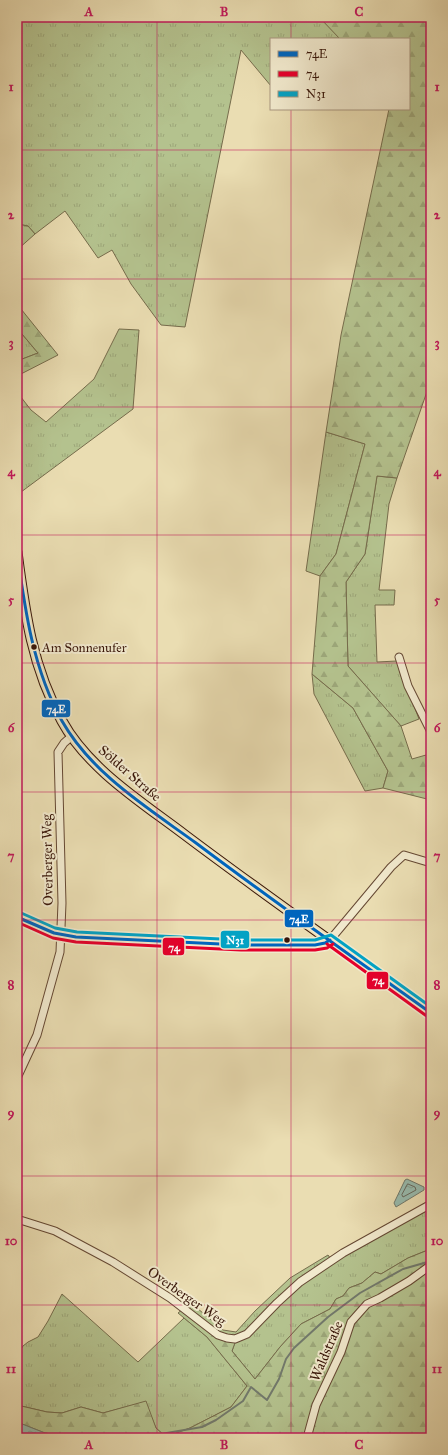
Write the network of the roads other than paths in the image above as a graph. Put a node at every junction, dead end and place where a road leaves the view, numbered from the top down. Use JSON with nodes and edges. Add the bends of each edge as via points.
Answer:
{"nodes":[{"id":1,"x":17,"y":552,"type":"edge"},
{"id":2,"x":400,"y":657,"type":"dead end"},
{"id":3,"x":431,"y":732,"type":"edge"},
{"id":4,"x":72,"y":736,"type":"junction"},
{"id":5,"x":431,"y":864,"type":"edge"},
{"id":6,"x":17,"y":917,"type":"edge"},
{"id":7,"x":60,"y":935,"type":"junction"},
{"id":8,"x":330,"y":940,"type":"junction"},
{"id":9,"x":431,"y":1013,"type":"edge"},
{"id":10,"x":17,"y":1078,"type":"edge"},
{"id":11,"x":431,"y":1204,"type":"edge"},
{"id":12,"x":17,"y":1219,"type":"edge"},
{"id":13,"x":431,"y":1265,"type":"edge"},
{"id":14,"x":308,"y":1438,"type":"edge"}],
"edges":[{"from":1,"to":4,"type":"main road","name":"Sölder Straße","via":[[32,647],[45,687]]},
{"from":2,"to":3,"type":"street","via":[[408,686]]},
{"from":4,"to":7,"type":"street","name":"Overberger Weg","via":[[58,752],[62,902]]},
{"from":4,"to":8,"type":"main road","name":"Sölder Straße","via":[[102,770],[128,792]]},
{"from":5,"to":8,"type":"street","via":[[404,855],[391,866]]},
{"from":6,"to":7,"type":"street"},
{"from":7,"to":8,"type":"street","via":[[241,945],[314,944]]},
{"from":7,"to":10,"type":"street","name":"Overberger Weg","via":[[60,952],[37,1035]]},
{"from":8,"to":9,"type":"main road","name":"Sölder Straße"},
{"from":11,"to":12,"type":"street","name":"Overberger Weg","via":[[343,1253],[300,1282],[247,1334],[235,1339],[218,1335],[170,1298],[107,1259],[55,1231]]},
{"from":13,"to":14,"type":"street","name":"Waldstraße","via":[[409,1281],[367,1304],[352,1322],[316,1405]]}]}
